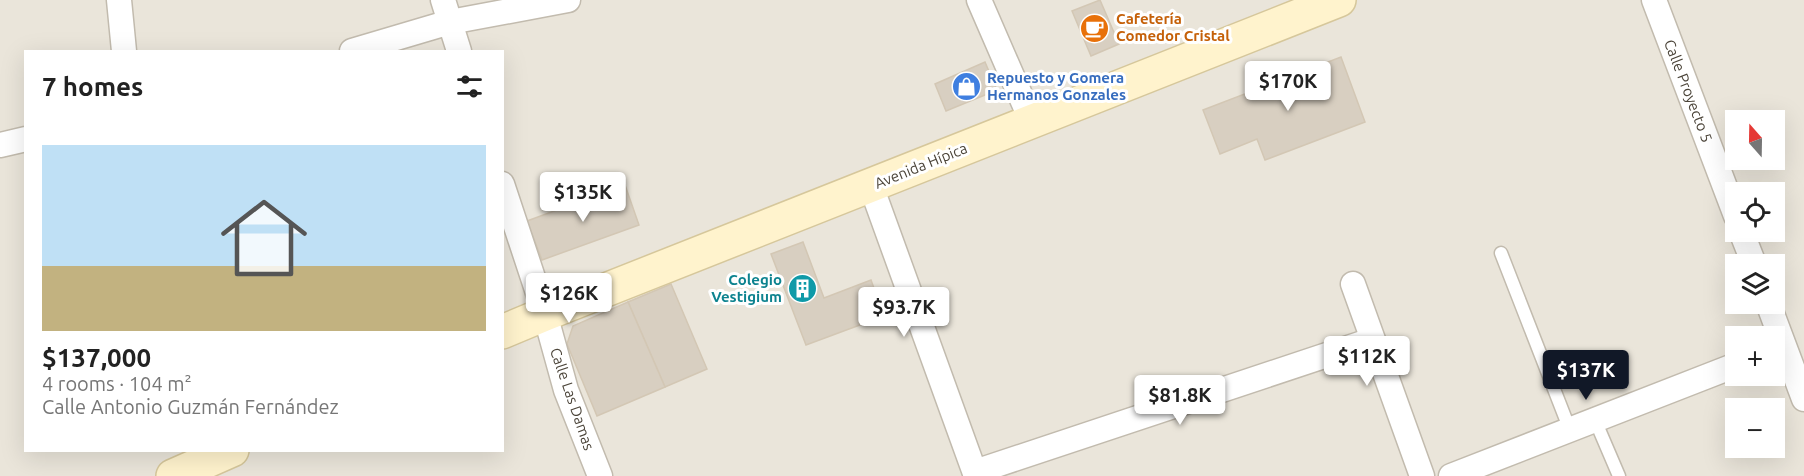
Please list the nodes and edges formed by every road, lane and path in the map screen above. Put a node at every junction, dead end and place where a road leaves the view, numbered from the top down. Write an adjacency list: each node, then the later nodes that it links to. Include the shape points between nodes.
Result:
1 (119, 0): 7 (street)
2 (568, 0): 6 (street)
3 (979, 0): 10 (street)
4 (1339, 0): 10 (street, Avenida Hípica)
5 (1654, 0): 14 (street, Calle Proyecto 5)
6 (446, 11): 8 (street); 9 (street)
7 (124, 50)
8 (354, 50)
9 (459, 50)
10 (1032, 122): 13 (street, Avenida Hípica)
11 (24, 139): 12 (street)
12 (0, 145)
13 (871, 186): 18 (street, Avenida Hípica); 28 (street)
14 (1725, 187)
15 (504, 190): 18 (street, Calle Las Damas)
16 (1501, 253): 26 (lane)
17 (1353, 284): 21 (street)
18 (544, 314): 20 (street, Avenida Hípica); 30 (street, Calle Las Damas, via 566,390)
19 (1773, 314): 22 (street)
20 (504, 331)
21 (1372, 340): 28 (street); 31 (street)
22 (1788, 345): 24 (street)
23 (1725, 369): 25 (street)
24 (1804, 399)
25 (1595, 420): 26 (street); 33 (lane)
26 (1570, 430): 32 (street)
27 (228, 452): 29 (street)
28 (975, 474)
29 (174, 476)
30 (600, 476)
31 (1422, 476)
32 (1451, 476)
33 (1619, 476)

